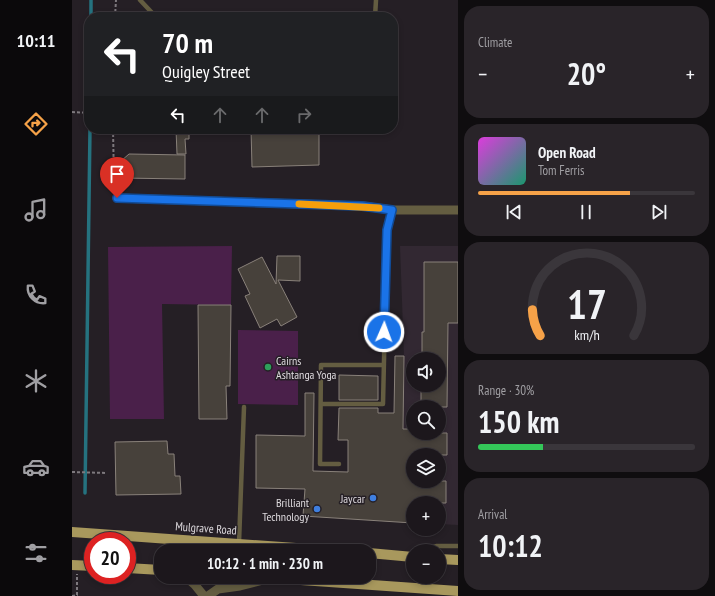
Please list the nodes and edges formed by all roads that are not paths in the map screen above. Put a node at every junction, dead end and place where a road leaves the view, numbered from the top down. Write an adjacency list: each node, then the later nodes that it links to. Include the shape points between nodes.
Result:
1 (140, 0): 3 (lane)
2 (376, 0): 4 (lane)
3 (151, 12)
4 (375, 12)
5 (117, 198): 6 (street, via 362,206)
6 (392, 210): 7 (street); 8 (lane, via 387,230)
7 (458, 210)
8 (384, 365): 9 (lane, via 383,404); 9 (lane, via 321,365)
9 (321, 404): 11 (lane, via 320,464)
10 (244, 407): 13 (lane)
11 (339, 464)
12 (72, 532): 13 (main road, Mulgrave Road)
13 (239, 544)
14 (446, 546): 15 (lane)
15 (458, 546)
16 (376, 553): 17 (main road)
17 (406, 555)
18 (446, 559): 19 (main road)
19 (458, 560)
20 (74, 565): 21 (main road)
21 (84, 566)
22 (136, 569): 23 (main road)
23 (154, 570)
24 (194, 584): 28 (street)
25 (248, 584): 29 (street, via 218,589)
26 (364, 584): 27 (main road)
27 (458, 590)
28 (204, 596)
29 (208, 596)

